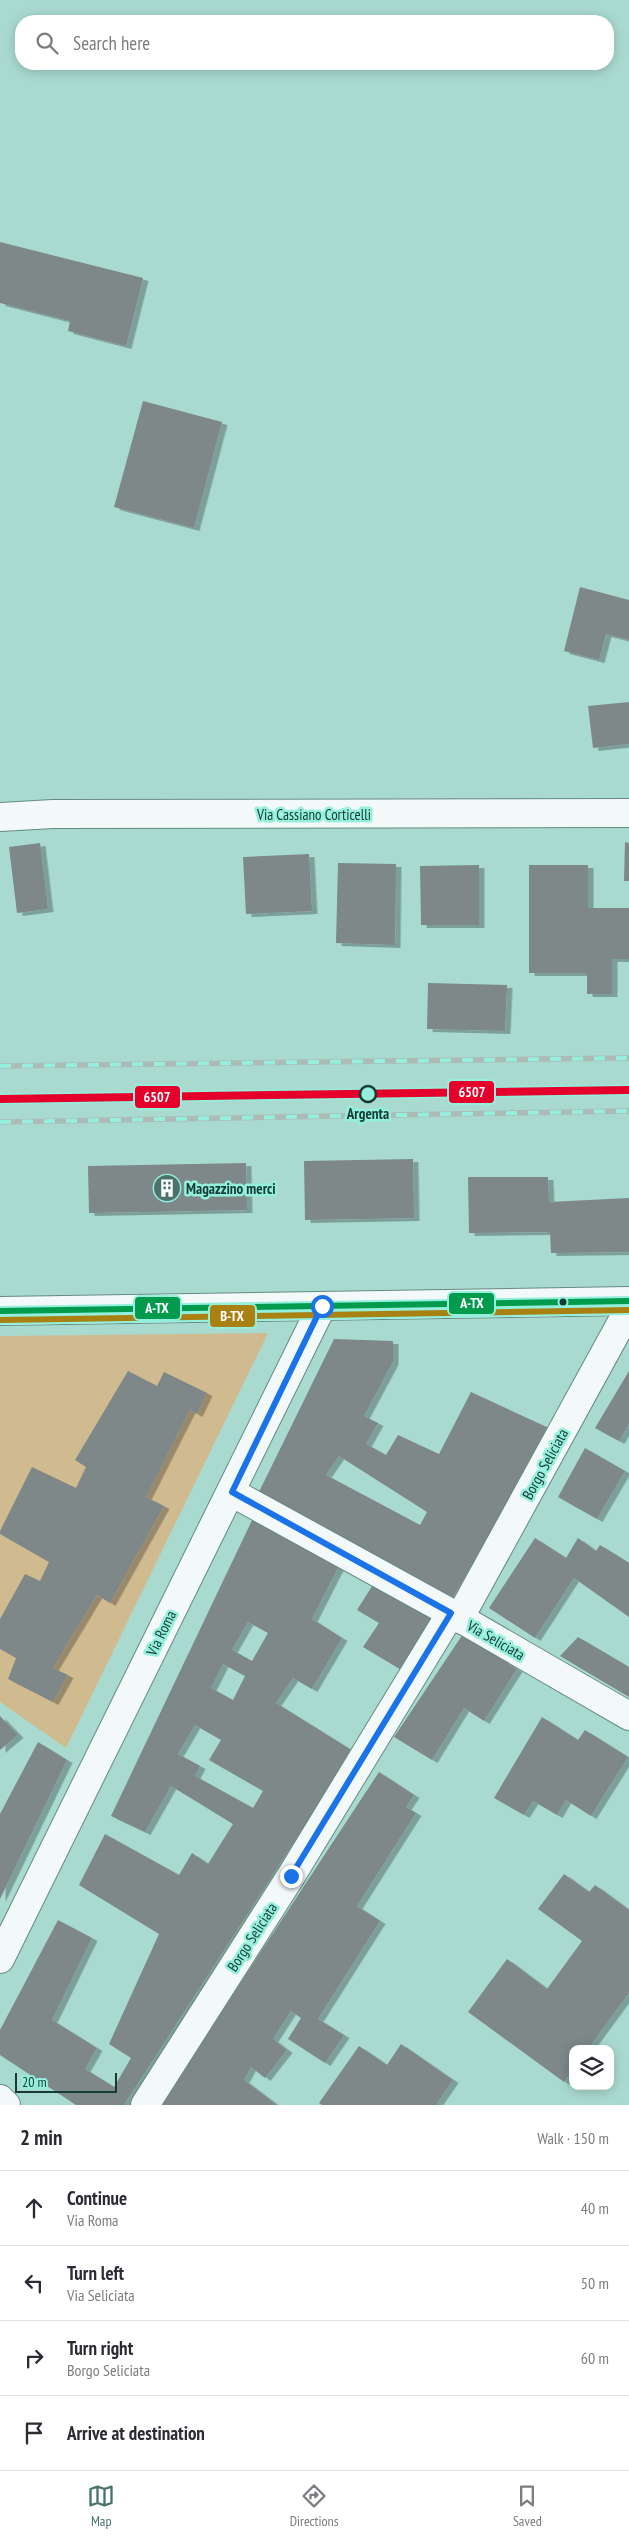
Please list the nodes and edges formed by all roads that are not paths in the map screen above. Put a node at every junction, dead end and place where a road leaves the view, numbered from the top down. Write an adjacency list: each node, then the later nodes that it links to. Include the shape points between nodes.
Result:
1 (629, 813): 2 (street, Via Cassiano Corticelli, via 53,814)
2 (0, 817)
3 (629, 1301): 4 (street)
4 (322, 1306): 6 (street); 7 (street, Via Roma)
5 (629, 1309): 8 (street, Borgo Seliciata)
6 (0, 1311)
7 (232, 1492): 8 (street, Via Seliciata); 10 (street, Via Roma)
8 (455, 1616): 9 (street, Via Seliciata); 13 (street, Borgo Seliciata)
9 (629, 1716)
10 (0, 1960)
11 (0, 2099): 12 (street)
12 (6, 2105)
13 (144, 2105)

